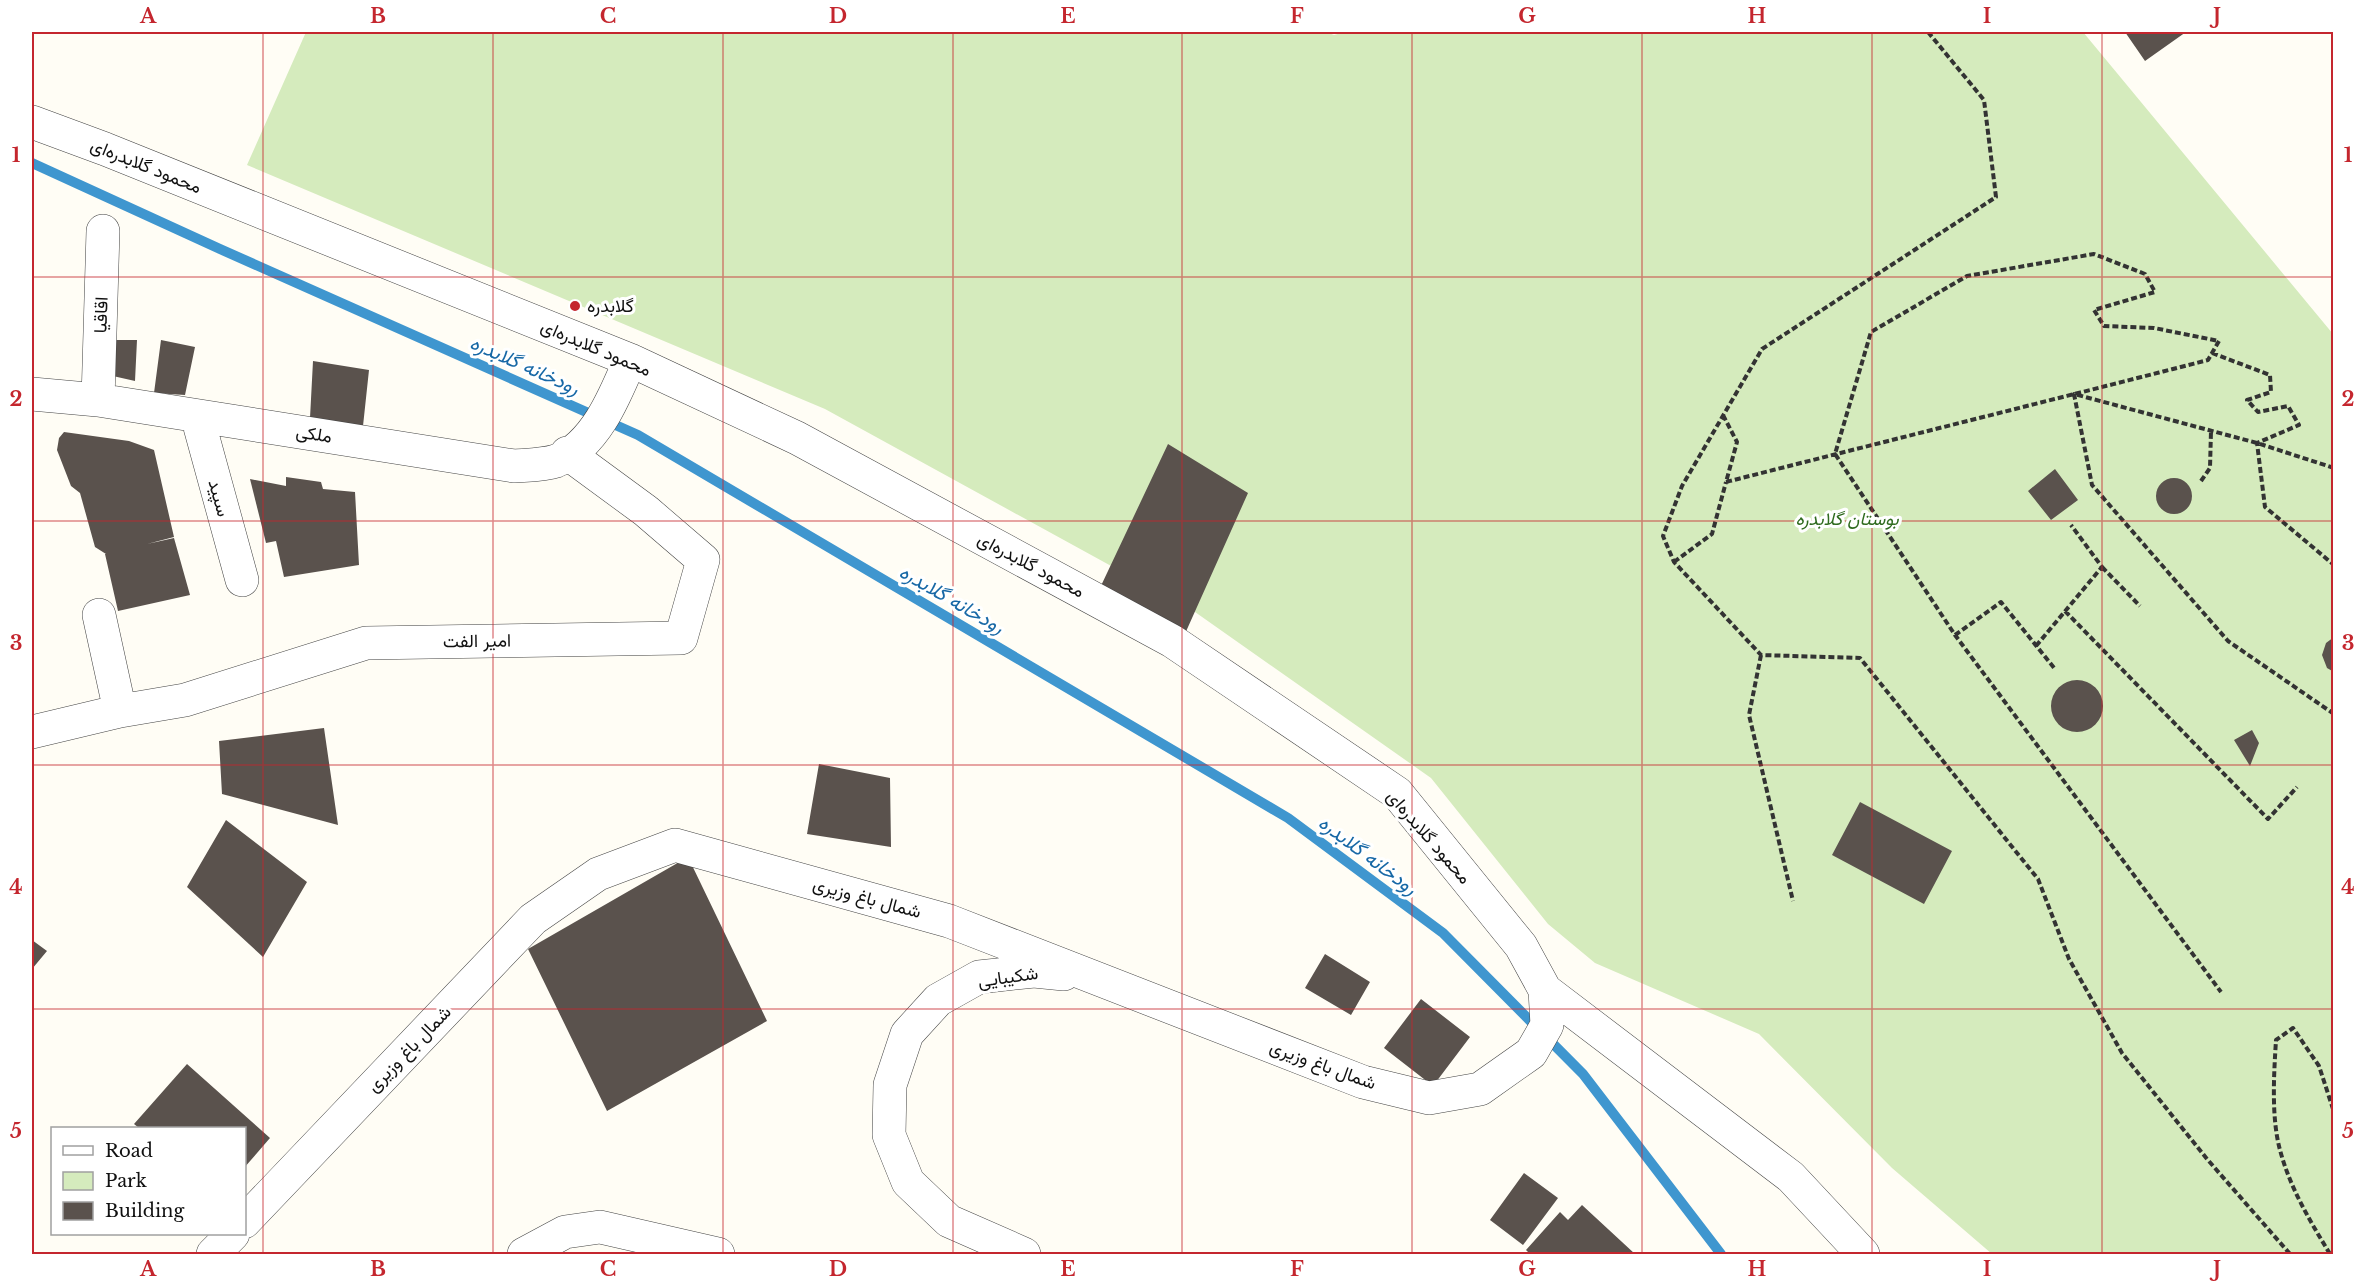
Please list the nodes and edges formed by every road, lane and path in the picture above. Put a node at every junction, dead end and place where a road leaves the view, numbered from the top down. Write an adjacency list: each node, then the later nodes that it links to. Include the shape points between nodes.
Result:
1 (1928, 32): 9 (path, via 1984,100 1996,197 1762,349)
2 (32, 122): 5 (street, محمود گلابدره‌ای)
3 (103, 231): 8 (street, اقاقیا)
4 (2212, 353): 7 (path, via 2208,360); 12 (path, via 2270,375 2271,392 2247,400 2258,412 2288,406 2300,425); 14 (path, via 2219,341 2154,328 2103,326 2094,310 2155,292 2145,274 2094,254 1967,276 1871,332)
5 (630, 360): 13 (street, via 613,399); 36 (street, محمود گلابدره‌ای, via 797,438 1172,641 1397,793 1521,946)
6 (32, 394): 8 (street, ملکی)
7 (2074, 394): 11 (path); 14 (path); 31 (path, via 2092,486 2228,641)
8 (98, 400): 10 (street, ملکی)
9 (1723, 415): 17 (path, via 1737,442); 19 (path, via 1682,486 1663,536)
10 (197, 416): 13 (street, ملکی, via 514,466 556,461); 22 (street, سپید)
11 (2211, 431): 12 (path); 16 (path, via 2210,468)
12 (2257, 443): 15 (path); 20 (path, via 2265,507)
13 (578, 446): 30 (street, امیر الفت, via 704,560 681,638 366,643 185,700)
14 (1834, 454): 17 (path); 26 (path)
15 (2334, 468)
16 (2201, 481)
17 (1726, 482): 19 (path, via 1712,534)
18 (2071, 525): 21 (path)
19 (1674, 562): 28 (path)
20 (2334, 565)
21 (2102, 567): 23 (path); 24 (path)
22 (242, 580)
23 (2140, 606)
24 (2065, 611): 27 (path); 33 (path, via 2268,819)
25 (99, 615): 30 (street)
26 (1955, 635): 27 (path, via 2001,602); 37 (path)
27 (2036, 646): 29 (path)
28 (1761, 655): 34 (path, via 1749,715); 46 (path, via 1860,658 2038,879 2069,959 2122,1053)
29 (2055, 669)
30 (120, 711): 32 (street, امیر الفت)
31 (2334, 714)
32 (32, 732)
33 (2297, 787)
34 (1794, 901)
35 (1097, 978): 36 (street, شمال باغ وزیری, via 1364,1082 1429,1098 1480,1089 1531,1053 1547,1025); 39 (street, شمال باغ وزیری, via 949,921 675,845 598,874 533,919); 44 (street, شکیبایی, via 1034,971 979,977 938,1000 907,1034 891,1085 890,1135 908,1182 949,1221)
36 (1545, 990): 45 (street, محمود گلابدره‌ای, via 1791,1177)
37 (2221, 992)
38 (2334, 1112): 47 (path, via 2319,1065 2293,1028 2276,1040 2273,1085 2280,1149 2301,1208)
39 (246, 1220)
40 (231, 1235): 41 (street)
41 (213, 1254)
42 (525, 1254): 43 (street, via 565,1232 600,1227)
43 (718, 1254)
44 (1024, 1254)
45 (1863, 1254)
46 (2290, 1254)
47 (2330, 1254)

